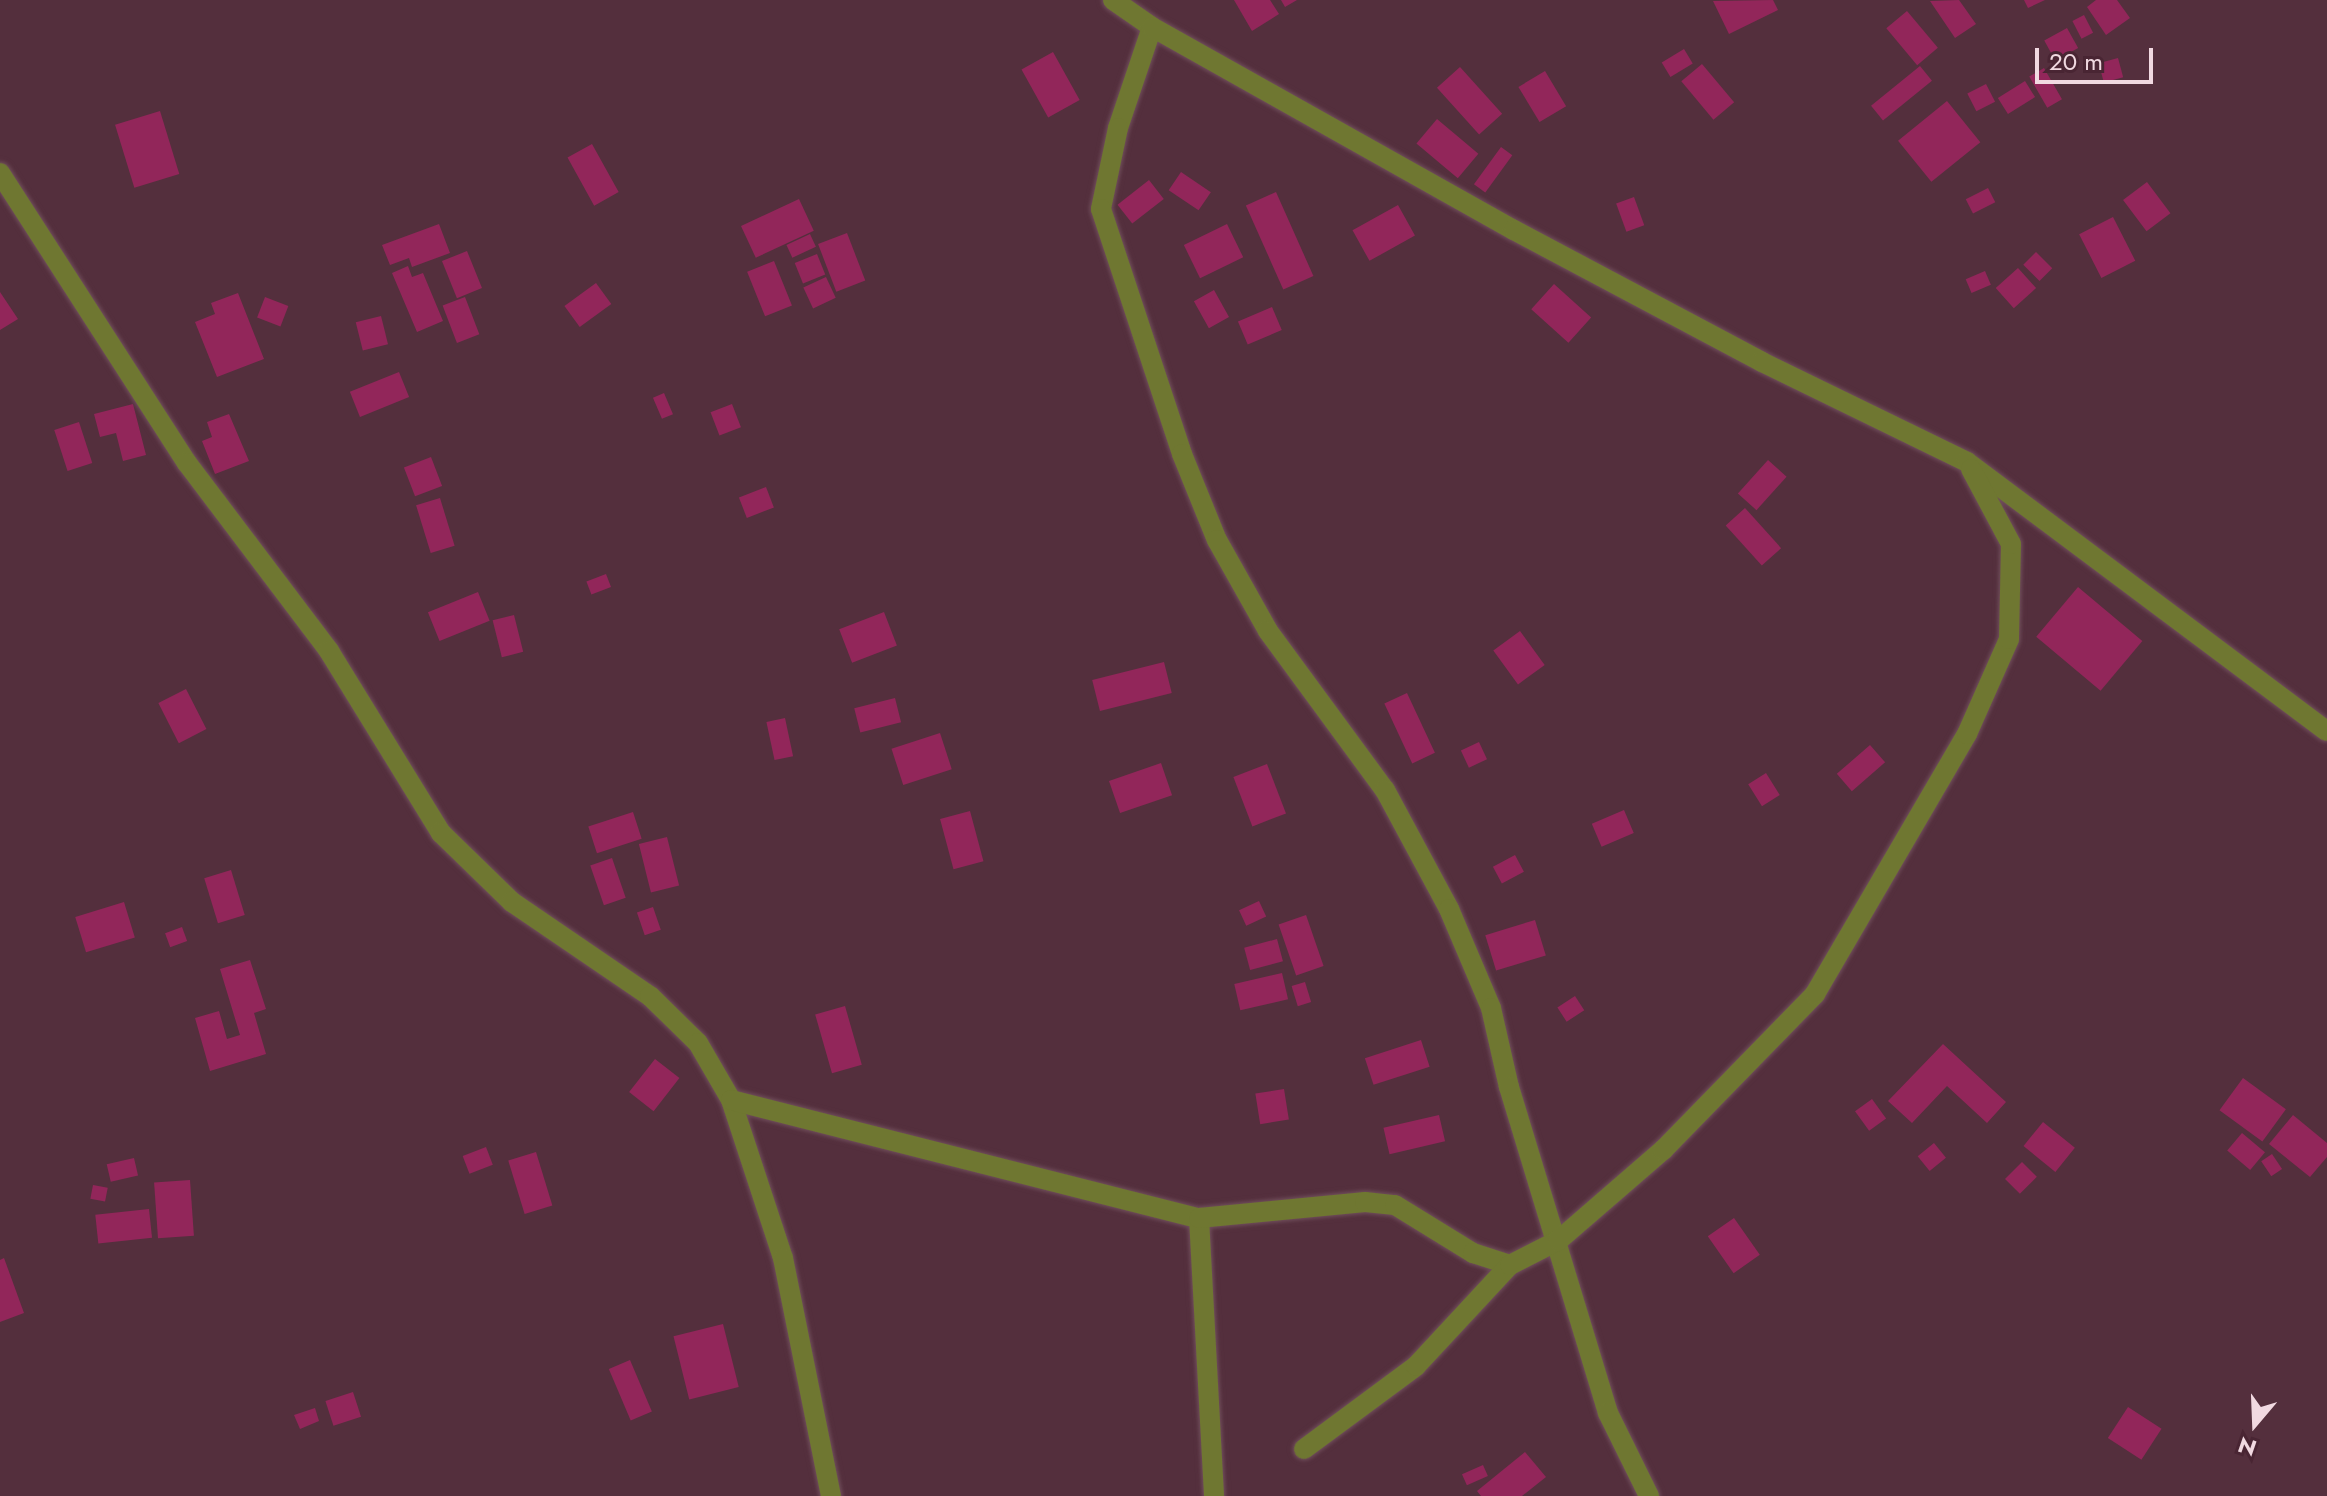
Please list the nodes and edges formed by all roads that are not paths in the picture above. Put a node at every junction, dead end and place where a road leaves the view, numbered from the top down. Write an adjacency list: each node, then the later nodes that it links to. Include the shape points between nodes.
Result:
1 (1113, 0): 2 (street)
2 (1152, 27): 4 (street, via 1528,238 1762,362); 8 (street, via 1118,128 1101,209 1182,454 1217,540 1268,631 1385,790 1449,909 1491,1008 1509,1087)
3 (0, 173): 6 (street, via 187,463 329,651 441,833 512,902 650,996 698,1043)
4 (1967, 462): 5 (street); 8 (street, via 2011,544 2009,639 1967,734 1815,994 1663,1150)
5 (2327, 731)
6 (731, 1100): 7 (street); 11 (street, via 783,1258)
7 (1199, 1218): 9 (street, via 1365,1202 1395,1205 1473,1253); 12 (street)
8 (1559, 1240): 9 (street); 13 (street, via 1608,1413)
9 (1510, 1265): 10 (street, via 1416,1366)
10 (1304, 1449)
11 (831, 1496)
12 (1214, 1496)
13 (1649, 1496)

